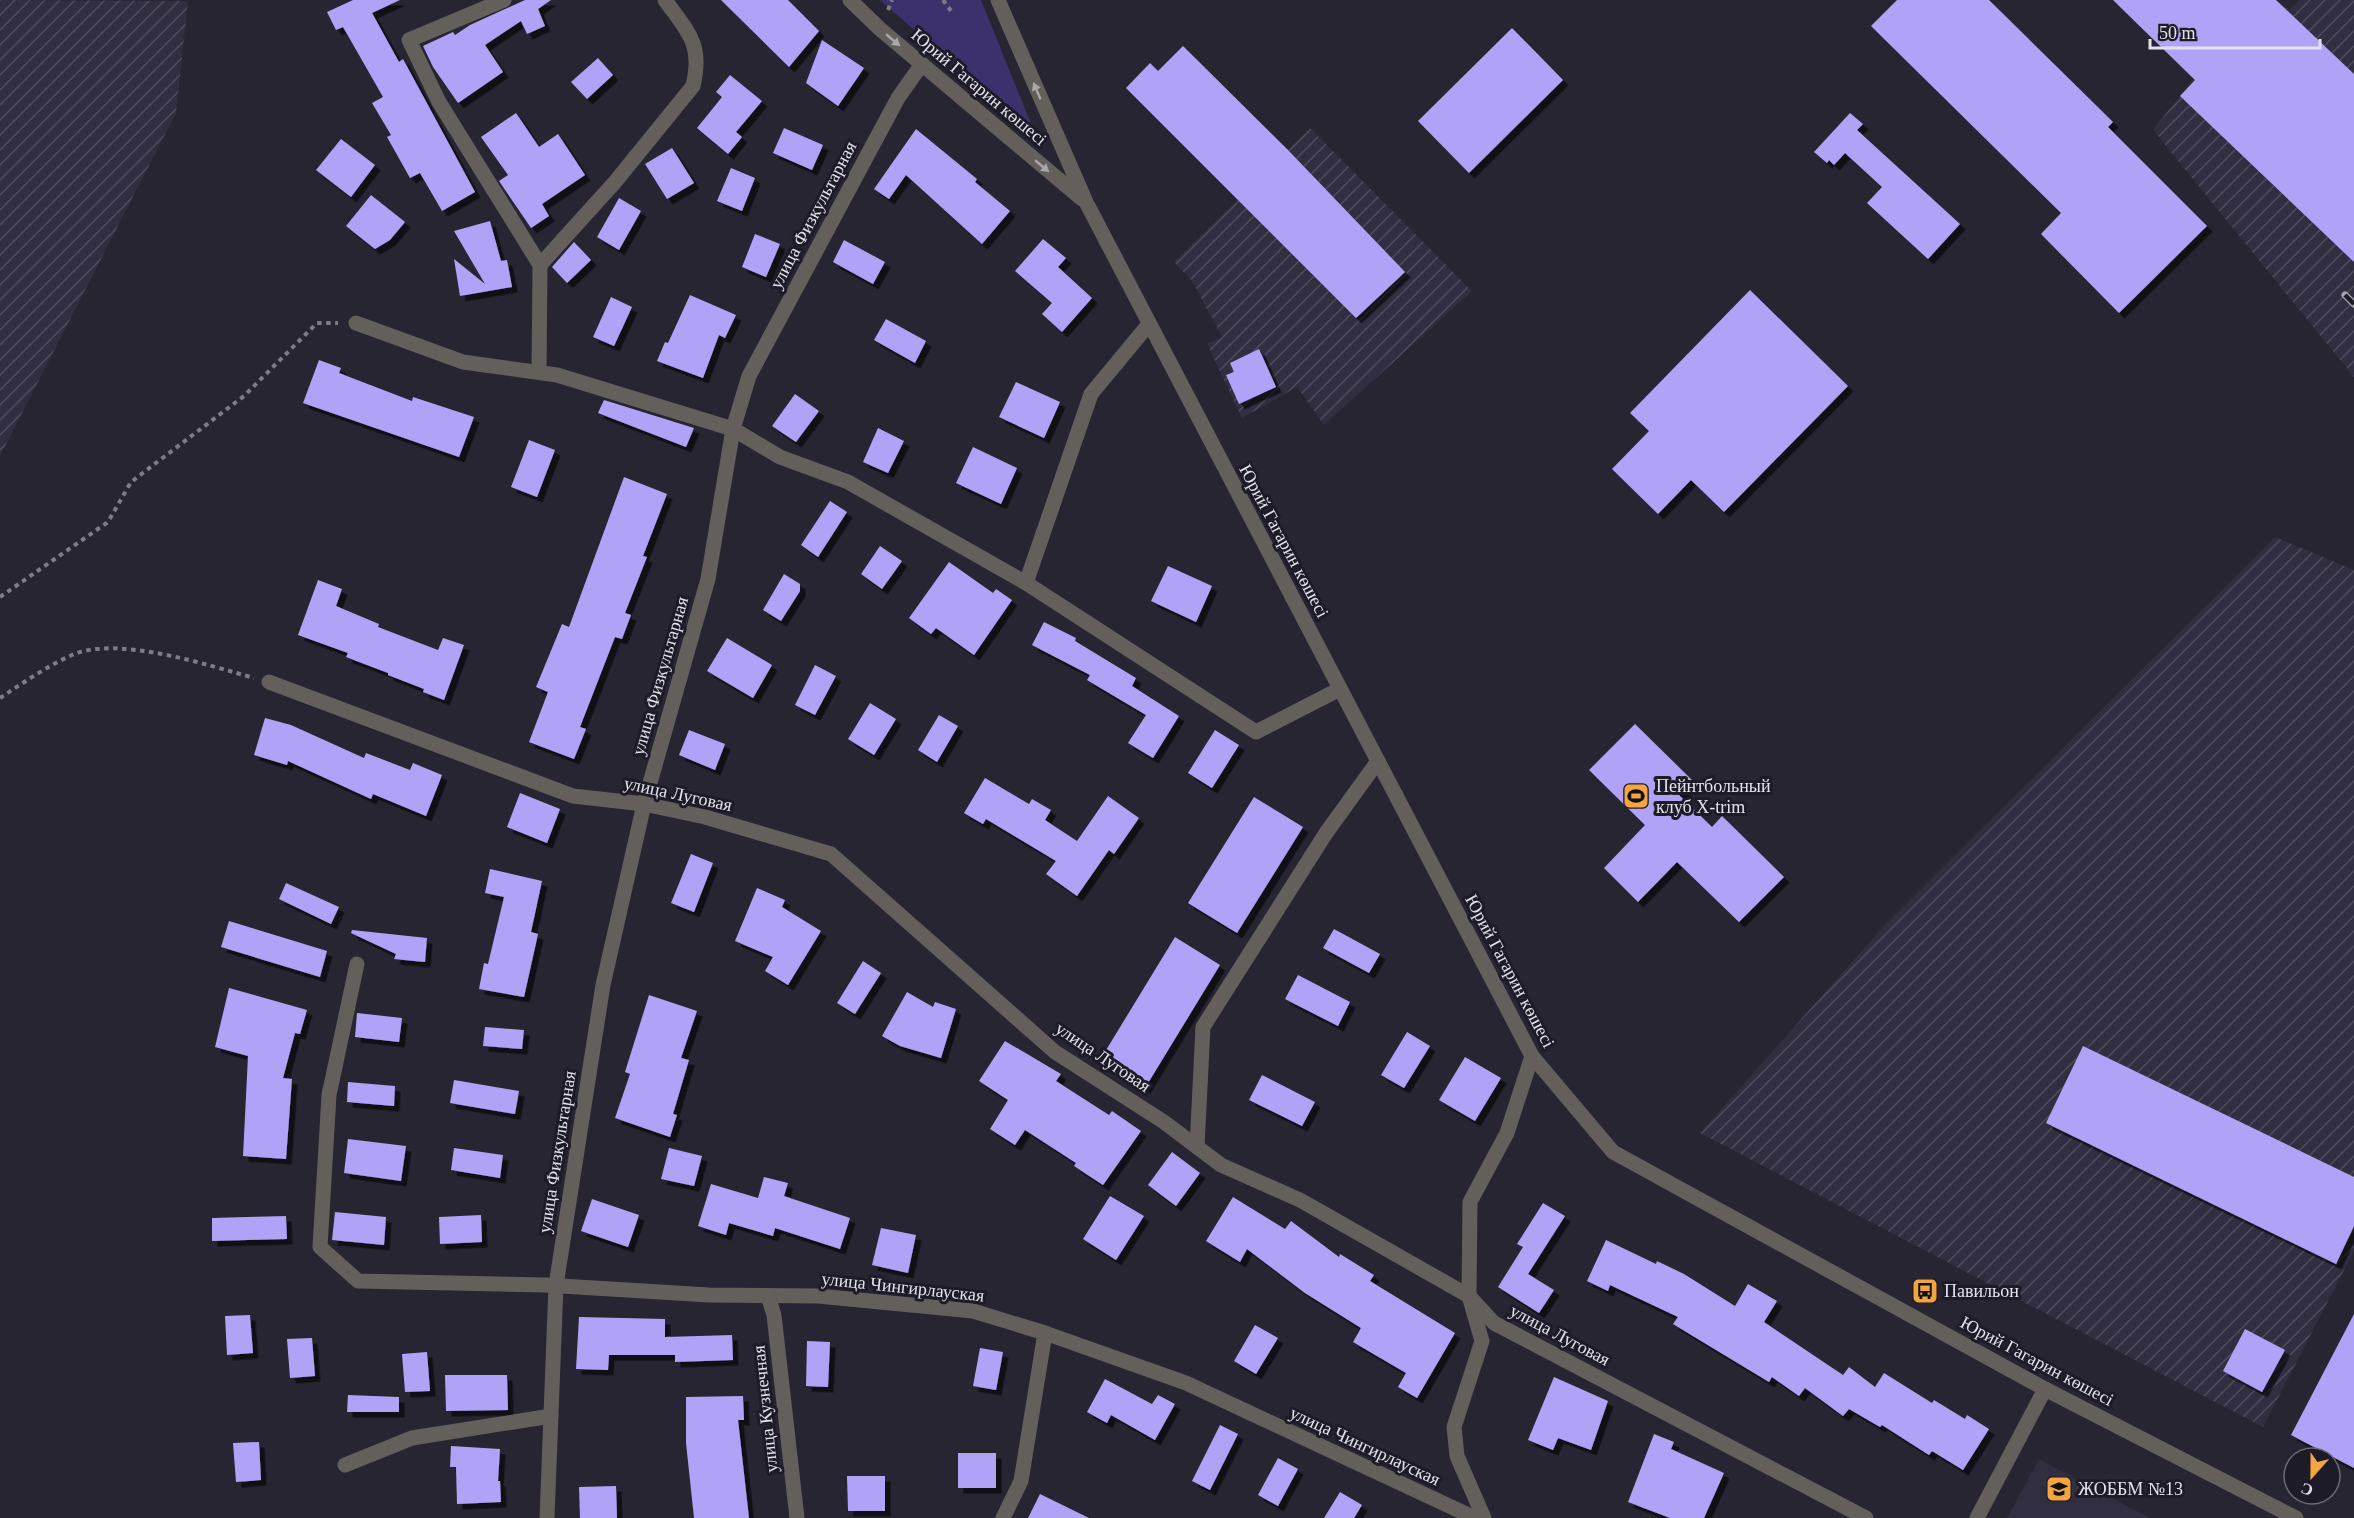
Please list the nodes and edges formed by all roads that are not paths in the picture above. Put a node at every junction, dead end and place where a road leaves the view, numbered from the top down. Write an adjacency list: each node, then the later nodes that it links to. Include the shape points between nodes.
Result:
1 (504, 0): 7 (street, via 409,40 440,102)
2 (665, 0): 7 (street, via 693,39 697,67 693,86 615,182)
3 (850, 0): 5 (street, Юрий Гагарин көшесі, one-way to 5)
4 (998, 0): 6 (street, Юрий Гагарин көшесі, one-way to 4)
5 (922, 64): 6 (street, Юрий Гагарин көшесі, one-way to 6); 11 (street, улица Физкультарная, via 898,98 749,376)
6 (1086, 202): 9 (street, Юрий Гагарин көшесі)
7 (540, 265): 10 (street)
8 (356, 323): 10 (street, via 463,362)
9 (1149, 324): 12 (street, via 1091,394); 14 (street, Юрий Гагарин көшесі)
10 (539, 372): 11 (street)
11 (733, 429): 12 (street, via 780,457 848,482); 16 (street, улица Физкультарная, via 708,579)
12 (1026, 583): 14 (street, via 1256,732)
13 (269, 682): 16 (street, улица Луговая, via 573,796)
14 (1340, 689): 15 (street, Юрий Гагарин көшесі)
15 (1378, 761): 18 (street, Юрий Гагарин көшесі); 19 (street, via 1326,833 1203,1028)
16 (644, 804): 19 (street, улица Луговая, via 705,817 831,854 1055,1052); 20 (street, улица Физкультарная, via 603,985)
17 (357, 964): 20 (street, улица Чингирлауская, via 329,1095 320,1247 358,1281)
18 (1532, 1056): 22 (street, via 1507,1133 1470,1202); 24 (street, Юрий Гагарин көшесі, via 1613,1152)
19 (1197, 1147): 22 (street, улица Луговая, via 1221,1165 1300,1200)
20 (556, 1285): 21 (street, улица Чингирлауская); 25 (street, улица Физкультарная)
21 (768, 1296): 23 (street, улица Чингирлауская, via 818,1296 973,1311); 28 (street, улица Кузнечная, via 774,1314)
22 (1469, 1296): 31 (street, via 1482,1341 1454,1426 1457,1456); 32 (street, улица Луговая, via 1494,1323)
23 (1045, 1333): 29 (street, via 1021,1481); 30 (street, улица Чингирлауская, via 1186,1383)
24 (2045, 1389): 33 (street); 34 (street, Юрий Гагарин көшесі)
25 (551, 1416): 26 (street, via 412,1438); 27 (street, улица Физкультарная)
26 (345, 1466)
27 (547, 1518)
28 (797, 1518)
29 (1003, 1518)
30 (1475, 1518)
31 (1484, 1518)
32 (1866, 1518)
33 (1977, 1518)
34 (2296, 1518)

